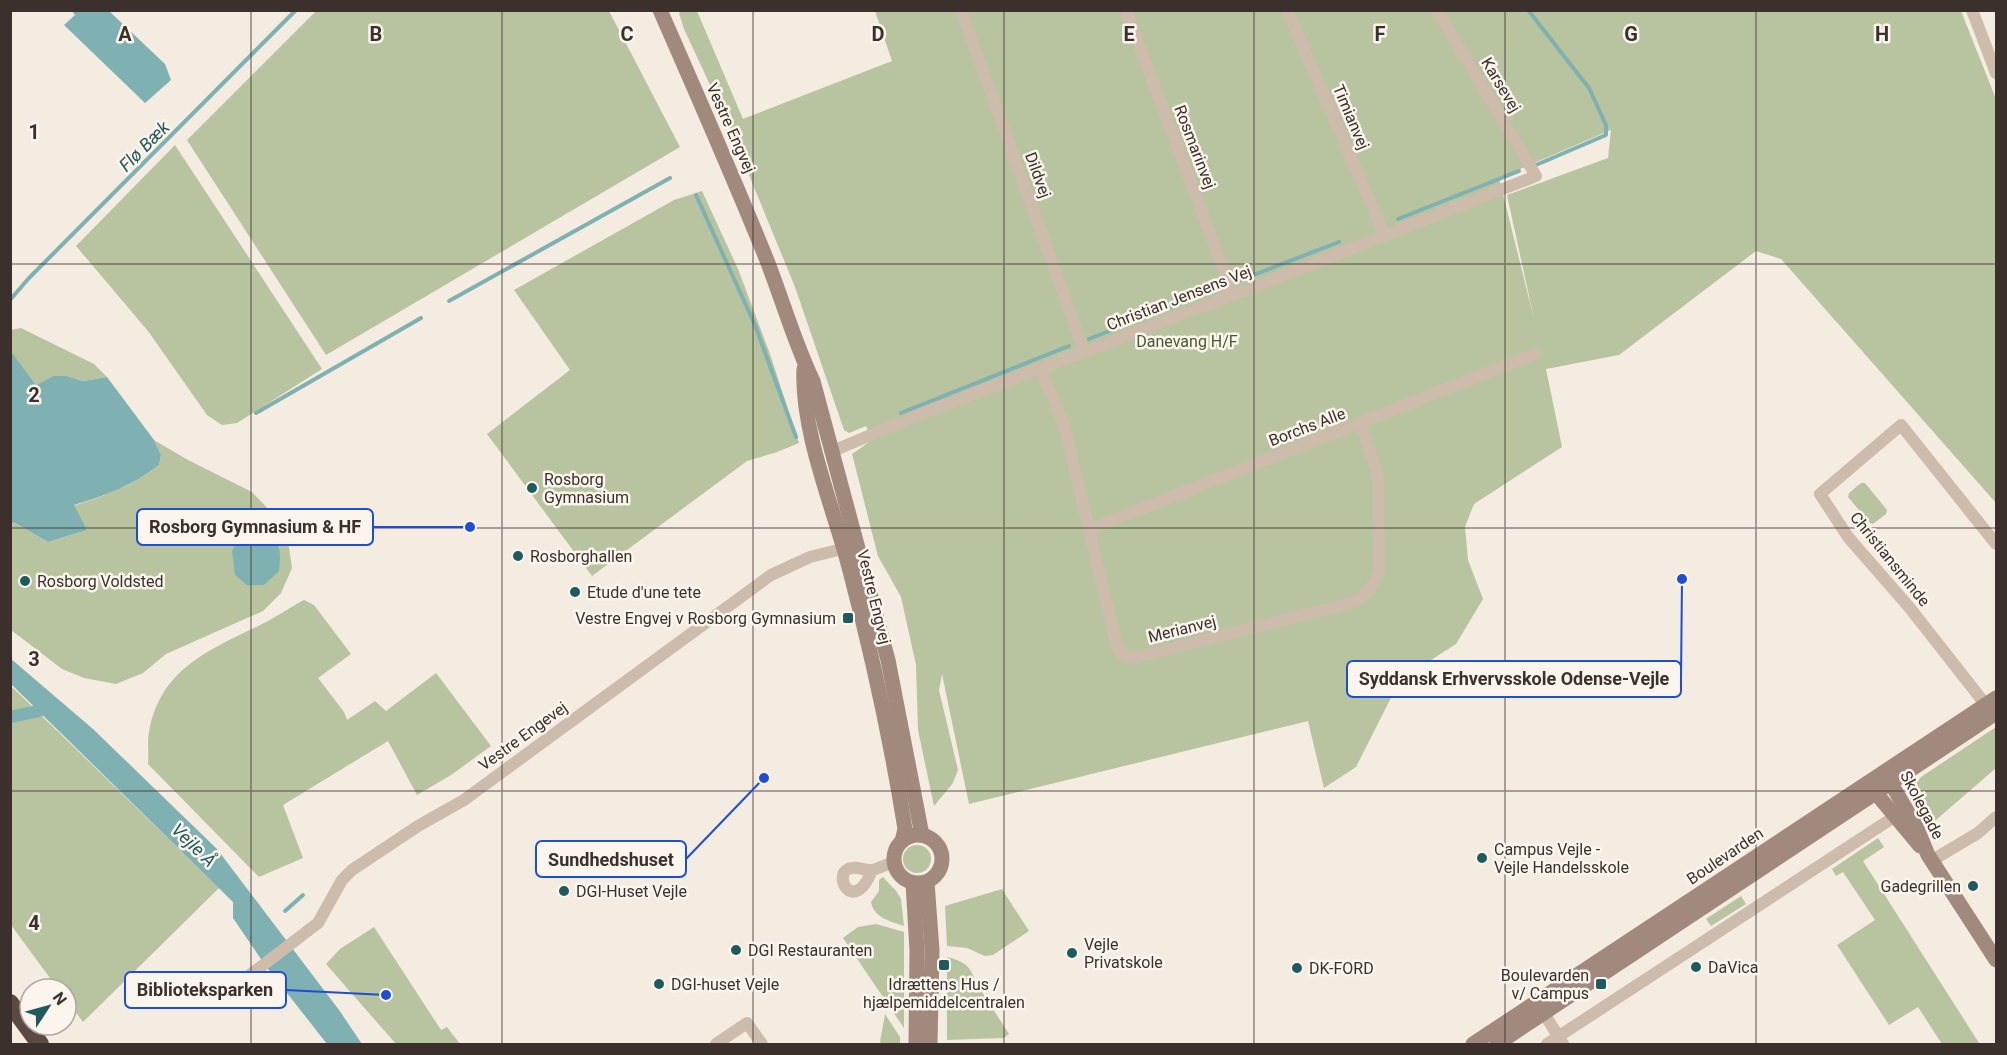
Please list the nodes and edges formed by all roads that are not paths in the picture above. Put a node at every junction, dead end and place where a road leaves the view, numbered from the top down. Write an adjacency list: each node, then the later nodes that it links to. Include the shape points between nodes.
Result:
1 (660, 10): 13 (street, Vestre Engvej, via 738,187)
2 (961, 10): 11 (street, Dildvej)
3 (1126, 10): 10 (street, Rosmarinvej)
4 (1287, 10): 9 (street, Timianvej)
5 (1437, 10): 8 (street, Karsevej)
6 (1972, 10): 7 (street)
7 (1996, 73)
8 (1536, 176): 9 (street, Christian Jensens Vej)
9 (1384, 236): 10 (street, Christian Jensens Vej)
10 (1233, 295): 11 (street, Christian Jensens Vej)
11 (1084, 351): 14 (street, Christian Jensens Vej)
12 (1535, 354): 15 (street, Borchs Alle)
13 (804, 363): 16 (street, Vestre Engvej); 19 (street, Vestre Engvej, via 808,421)
14 (1040, 368): 16 (street, Christian Jensens Vej); 17 (street, Merianvej, via 1064,425)
15 (1361, 424): 17 (street, Borchs Alle); 17 (street, Merianvej, via 1378,477 1379,572 1366,595 1355,602 1133,658 1117,646)
16 (833, 451): 19 (street, Vestre Engvej)
17 (1090, 529)
18 (1996, 544): 20 (street, Christiansminde, via 1901,425 1820,494 1848,537)
19 (851, 547): 25 (street, Vestre Engvej, via 888,660); 26 (street, Vestre Engvej, via 905,829); 32 (street, Vestre Engevej, via 810,557 771,575 464,800 352,870 342,880 318,923)
20 (1993, 706): 21 (street, Boulevarden)
21 (1888, 777): 22 (street, Boulevarden); 27 (street, Skolegade)
22 (1871, 788): 23 (street, Skolegade); 34 (street, Boulevarden)
23 (1894, 816): 27 (street, Skolegade); 35 (street)
24 (1996, 817): 27 (street, Skolegade, via 1978,833)
25 (922, 835): 26 (street); 30 (street, via 933,840 942,855 941,868 933,878)
26 (902, 841): 28 (street, via 895,850)
27 (1930, 858): 31 (street, Skolegade)
28 (894, 862): 29 (street); 30 (street, via 902,878)
29 (872, 870)
30 (920, 882): 39 (street); 40 (street, via 932,950)
31 (1996, 960)
32 (233, 988)
33 (10, 1003): 36 (highway)
34 (1540, 1007): 35 (street); 41 (street, Boulevarden); 42 (street, Boulevarden)
35 (1561, 1041): 43 (street)
36 (40, 1044)
37 (716, 1044): 38 (street, via 747,1023)
38 (762, 1044)
39 (916, 1044)
40 (930, 1044)
41 (1473, 1044)
42 (1497, 1044)
43 (1547, 1044)

